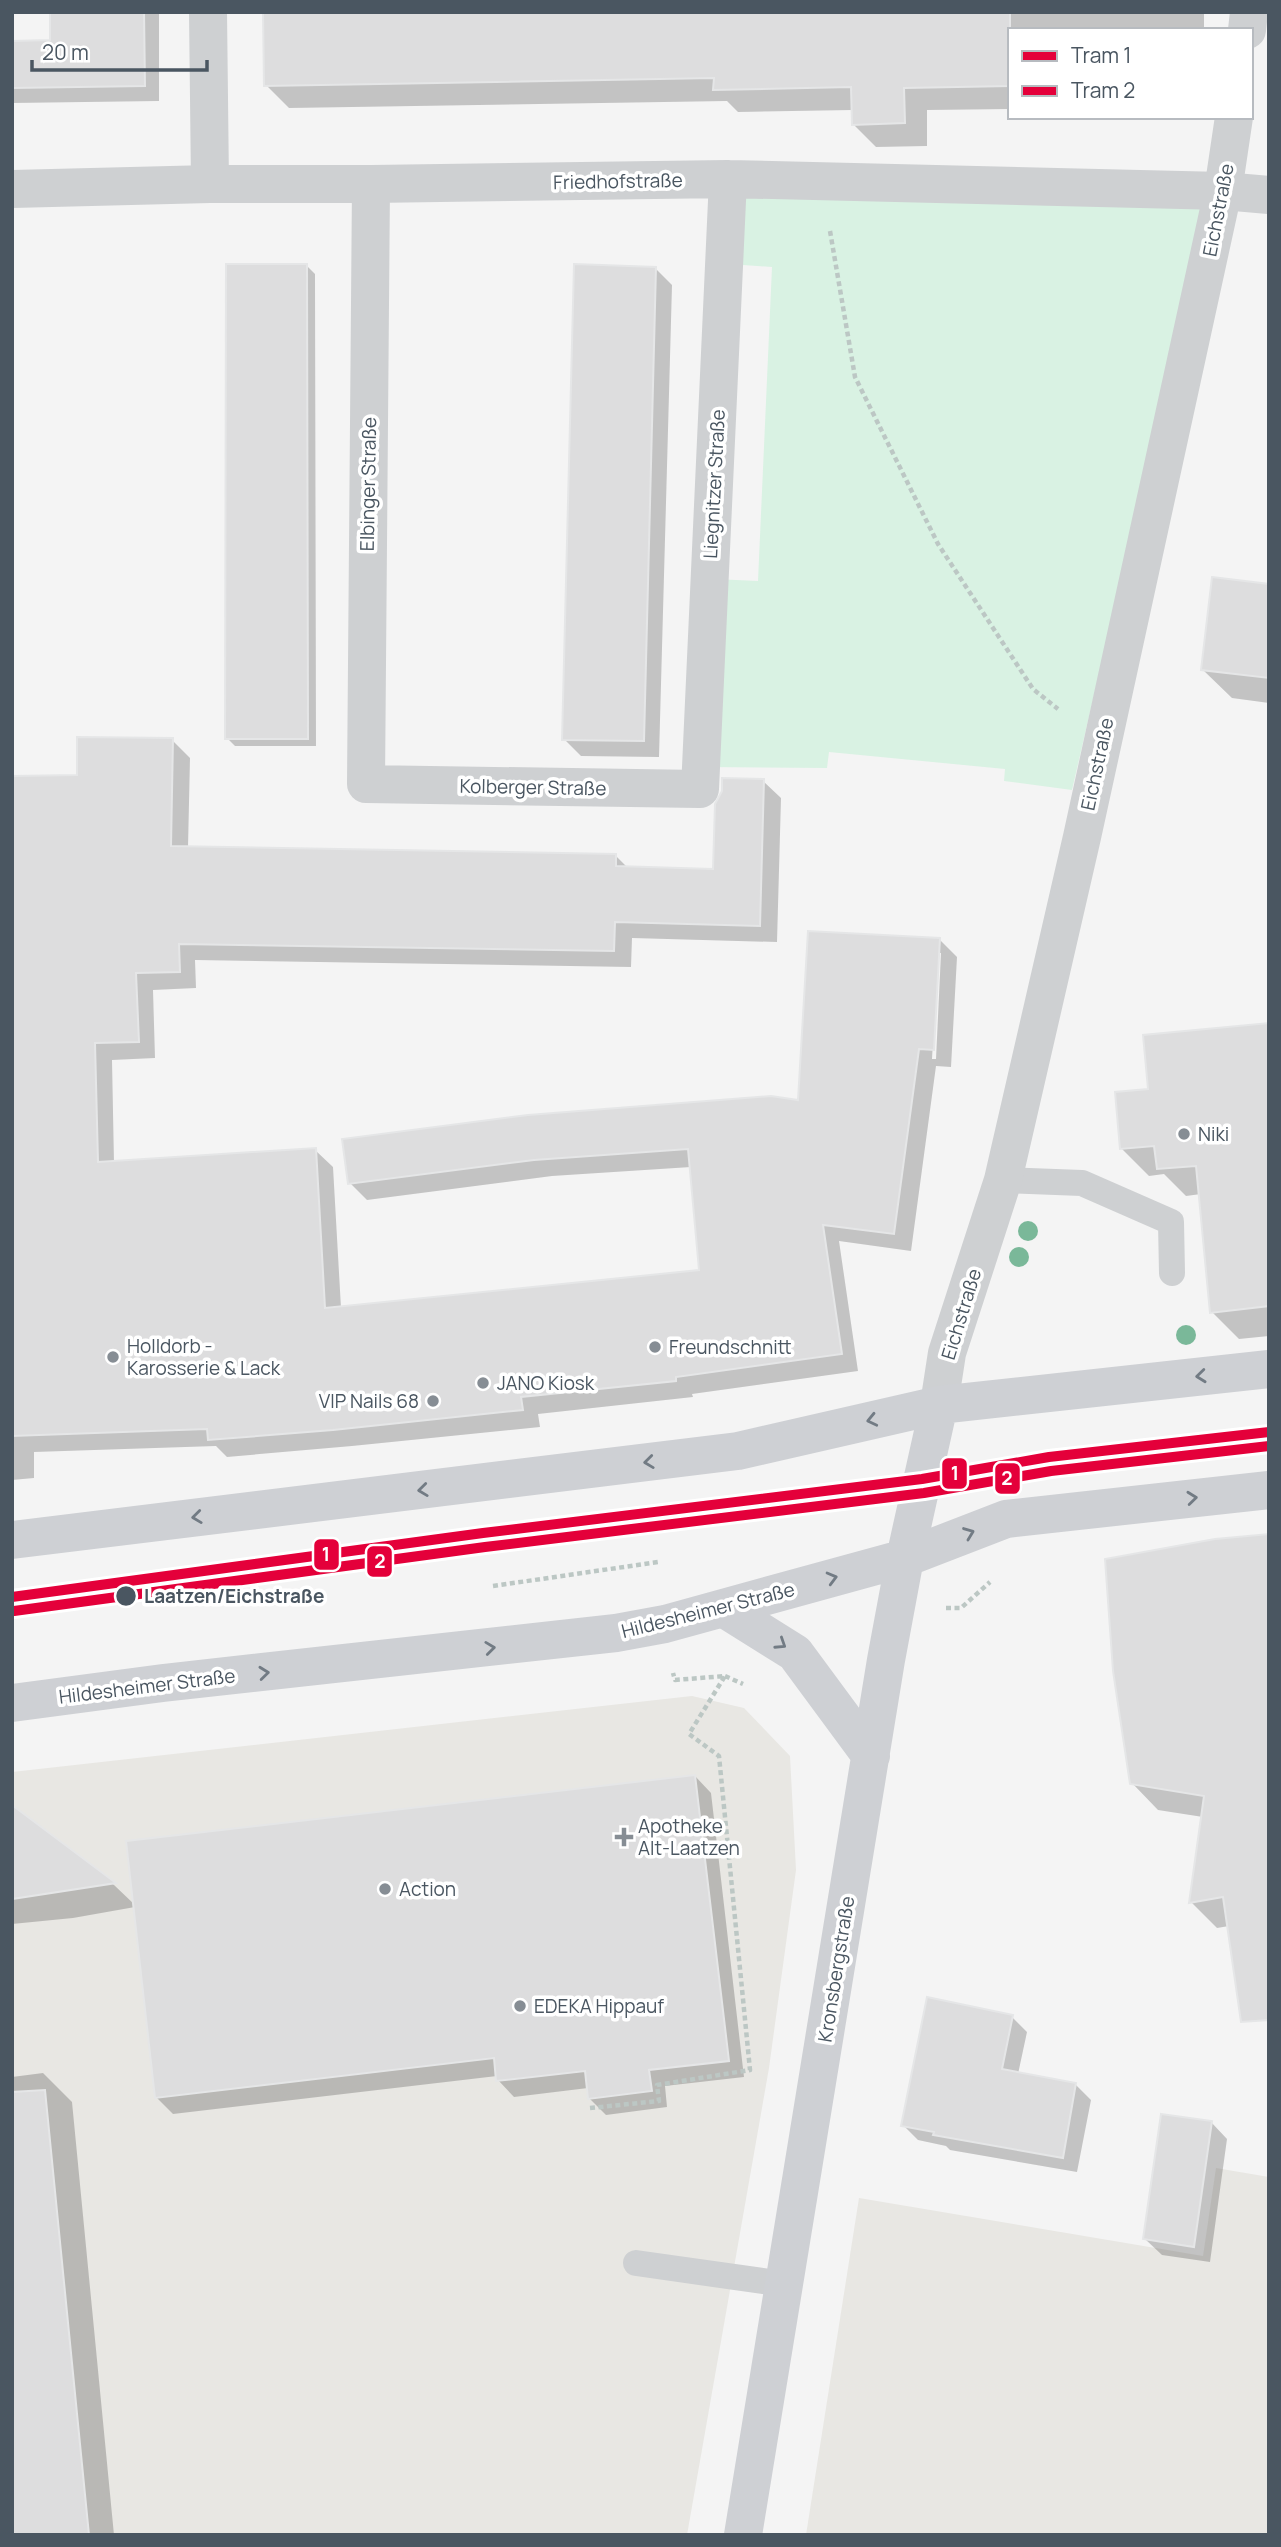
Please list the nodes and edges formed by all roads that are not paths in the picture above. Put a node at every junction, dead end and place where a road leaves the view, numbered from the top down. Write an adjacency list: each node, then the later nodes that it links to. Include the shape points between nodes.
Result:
1 (208, 12): 4 (street)
2 (1234, 119): 7 (street, Eichstraße)
3 (728, 179): 5 (street, Friedhofstraße); 7 (street, Friedhofstraße); 10 (street, Liegnitzer Straße)
4 (210, 184): 5 (street, Friedhofstraße); 6 (street, Friedhofstraße)
5 (371, 184): 9 (street, Elbinger Straße)
6 (12, 189)
7 (1223, 191): 8 (street, Friedhofstraße); 11 (street, Eichstraße)
8 (1269, 195)
9 (366, 785): 10 (street, Kolberger Straße)
10 (700, 789)
11 (1003, 1180): 12 (lane, via 1082,1183 1171,1222); 14 (street, Eichstraße, via 947,1353)
12 (1172, 1273)
13 (1269, 1369): 14 (main road, one-way to 14)
14 (939, 1405): 16 (main road, one-way to 16, via 738,1451); 17 (main road, Kronsbergstraße)
15 (1269, 1490): 17 (main road, Hildesheimer Straße, one-way to 15, via 1006,1519)
16 (12, 1540)
17 (905, 1558): 18 (main road, Hildesheimer Straße, one-way to 17); 20 (main road, Kronsbergstraße)
18 (723, 1608): 19 (main road, Hildesheimer Straße, one-way to 18, via 589,1637); 20 (main road, one-way to 20, via 795,1653)
19 (12, 1703)
20 (871, 1756): 22 (main road, Kronsbergstraße)
21 (636, 2263): 22 (lane)
22 (784, 2284): 23 (main road, Kronsbergstraße)
23 (743, 2535)

